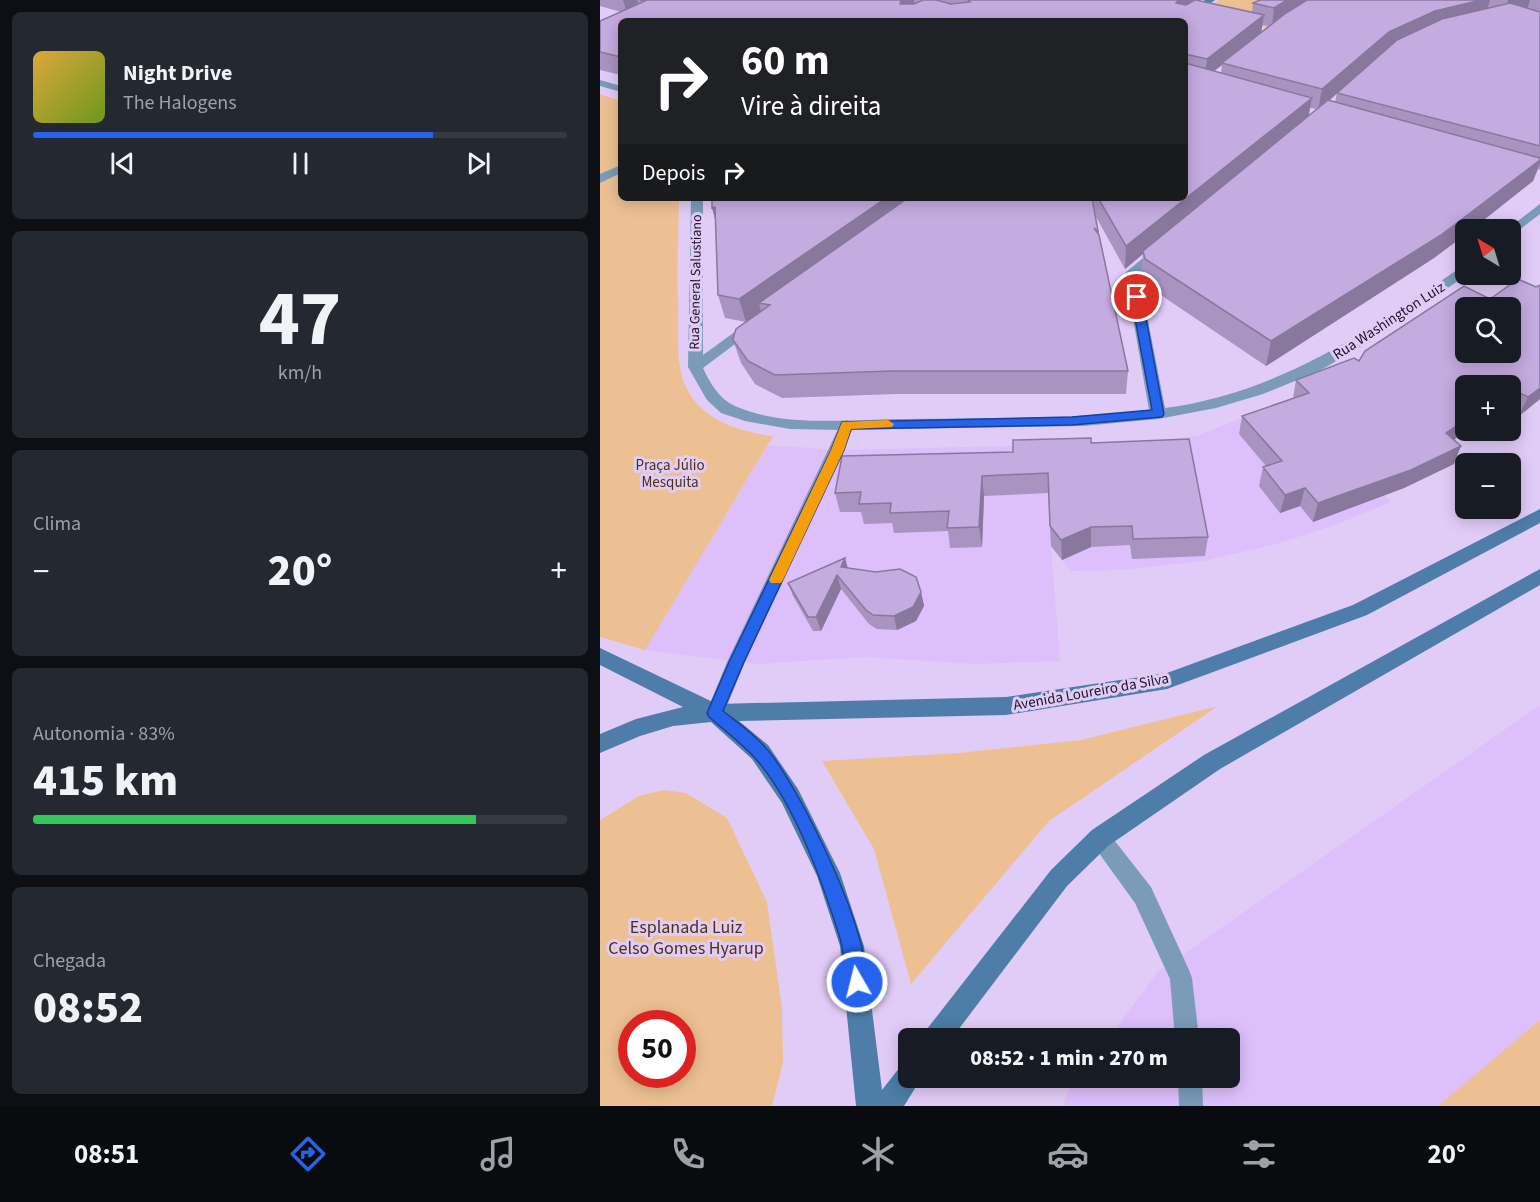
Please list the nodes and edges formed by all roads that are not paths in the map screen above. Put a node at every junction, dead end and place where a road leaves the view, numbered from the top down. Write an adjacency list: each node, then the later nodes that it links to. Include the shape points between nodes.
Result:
1 (1211, 0): 2 (main road)
2 (1192, 13): 3 (street); 4 (main road)
3 (1203, 15)
4 (1185, 18)
5 (600, 83): 6 (street)
6 (618, 88)
7 (618, 170): 8 (street)
8 (600, 179)
9 (697, 201): 15 (street, Rua General Salustiano)
10 (1540, 208): 11 (street)
11 (1521, 224)
12 (1168, 243): 16 (street, via 1132,273)
13 (1455, 278): 16 (street, Rua Washington Luiz, via 1348,351 1295,377 1210,405)
14 (766, 316): 15 (street)
15 (695, 367): 17 (street, Rua Washington Luiz, via 705,387 726,409 757,420)
16 (1158, 414): 17 (street, Rua Washington Luiz, via 1072,421)
17 (847, 425): 21 (lane)
18 (1540, 515): 21 (main road, Avenida Loureiro da Silva, via 1360,610 1167,681 1006,706)
19 (1540, 576): 23 (main road, via 1212,762)
20 (600, 656): 21 (main road)
21 (715, 713): 22 (main road, Avenida Loureiro da Silva, via 673,717); 28 (main road, via 760,752 790,796 828,873 852,946)
22 (600, 744)
23 (1100, 838): 24 (main road, via 1059,878); 25 (lane, via 1143,895 1181,978)
24 (944, 1028)
25 (1186, 1028)
26 (900, 1088): 29 (main road)
27 (1190, 1088): 30 (lane)
28 (870, 1106)
29 (887, 1106)
30 (1191, 1106)

